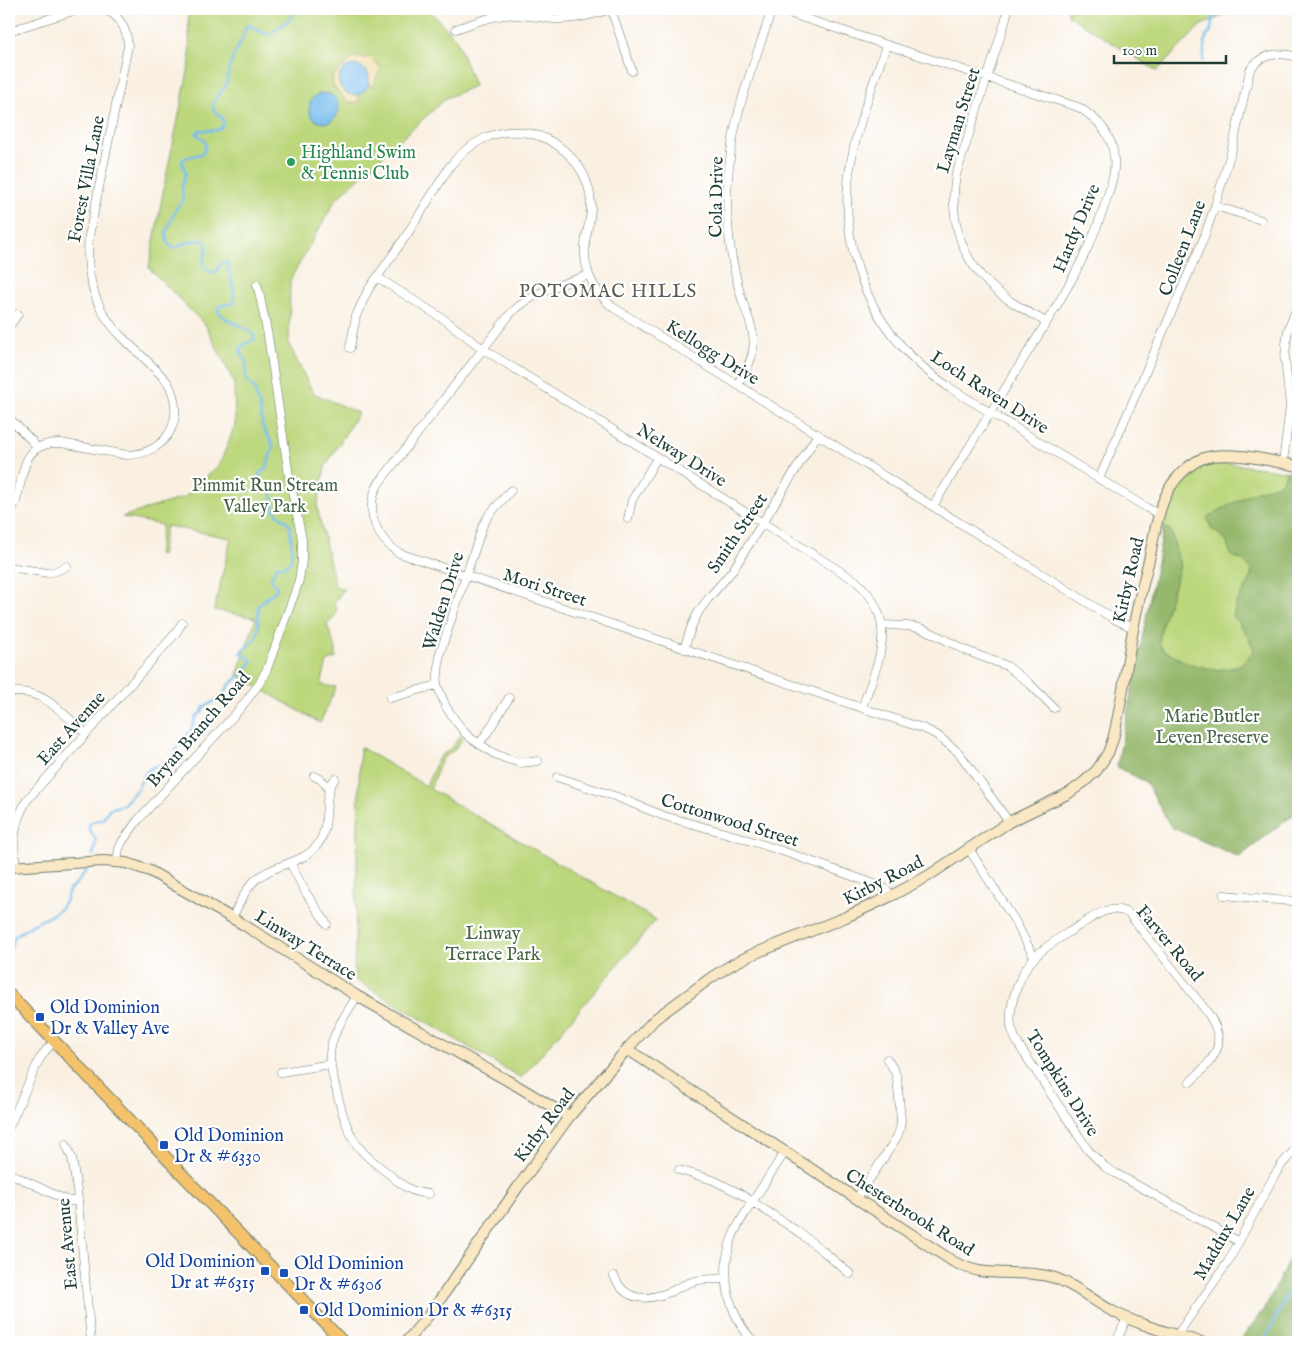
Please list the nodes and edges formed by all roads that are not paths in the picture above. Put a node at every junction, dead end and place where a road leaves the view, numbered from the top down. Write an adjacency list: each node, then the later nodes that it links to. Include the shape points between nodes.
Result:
1 (80, 9): 7 (street)
2 (103, 9): 27 (street, Forest Villa Lane, via 121,22 128,46 89,236 90,280 109,323 173,391 175,419 162,442 154,449 136,455 61,443)
3 (611, 9): 6 (street, via 566,19 503,15); 10 (street)
4 (774, 9): 8 (street, Hardy Drive); 23 (street, Cola Drive, via 740,108 728,180 728,231 732,256 754,340 751,359)
5 (1008, 9): 11 (street, Layman Street)
6 (456, 29)
7 (9, 30)
8 (886, 45): 11 (street, Hardy Drive); 24 (street, Loch Raven Drive, via 850,163 847,205 857,267 874,307 898,343 929,373)
9 (1298, 57): 12 (street, Colleen Lane, via 1273,55 1260,59 1250,70)
10 (632, 71)
11 (986, 78): 19 (street, Layman Street, via 956,175 953,204 958,233 970,261 989,284); 19 (street, Hardy Drive, via 1078,107 1102,127 1112,147 1113,174 1097,226 1074,276)
12 (1215, 206): 13 (street); 31 (street, Colleen Lane, via 1197,257)
13 (1262, 220)
14 (589, 275): 15 (street, Kellogg Drive, via 585,250 591,207 582,172 568,153 549,140 512,132 488,137 458,156); 22 (street, Mori Street, via 544,291 522,304); 23 (street, Kellogg Drive, via 599,294 614,308)
15 (377, 277): 21 (street, Kellogg Drive, via 356,316); 22 (street, Nelway Drive, via 445,320)
16 (257, 285): 60 (street, Bryan Branch Road, via 302,539 299,580 259,684 138,820 122,842)
17 (1298, 305): 29 (street, via 1286,344 1290,406)
18 (18, 314): 20 (street)
19 (1046, 322): 24 (street, Hardy Drive)
20 (9, 327)
21 (350, 348)
22 (483, 349): 28 (street, Nelway Drive); 40 (street, Mori Street, via 378,485 372,505 377,529 392,548)
23 (737, 384): 26 (street, Kellogg Drive)
24 (990, 413): 31 (street, Loch Raven Drive); 33 (street, Hardy Drive)
25 (9, 418): 27 (street)
26 (818, 434): 33 (street, Kellogg Drive); 37 (street, Smith Street)
27 (37, 448): 35 (street, via 22,468 16,500)
28 (657, 458): 36 (street, via 632,500); 37 (street, Nelway Drive)
29 (1283, 463): 30 (main road, Kirby Road); 34 (main road, Kirby Road, via 1238,456 1202,459 1176,479)
30 (1298, 466)
31 (1099, 479): 34 (street, Loch Raven Drive)
32 (511, 490): 40 (street, Walden Drive, via 483,525)
33 (932, 506): 43 (street, Kellogg Drive)
34 (1159, 514): 43 (main road, Kirby Road)
35 (9, 515)
36 (628, 519)
37 (762, 523): 42 (street, Nelway Drive, via 860,585 874,602); 44 (street, Smith Street, via 733,570 698,611)
38 (67, 566): 39 (street, via 48,573)
39 (9, 567)
40 (466, 576): 44 (street, Mori Street); 45 (street, Walden Drive, via 440,653)
41 (182, 622): 51 (street, East Avenue)
42 (882, 625): 49 (street, Nelway Drive, via 883,642); 50 (street, via 920,628 1007,666)
43 (1133, 628): 58 (main road, Kirby Road, via 1116,726 1102,763 1069,793)
44 (684, 649): 49 (street, Mori Street)
45 (437, 685): 47 (street); 52 (street, Walden Drive, via 455,720)
46 (9, 693): 51 (street, via 28,692 45,699)
47 (390, 698)
48 (509, 698): 52 (street)
49 (862, 708): 58 (street, Mori Street, via 937,735 965,760)
50 (1054, 708)
51 (86, 734): 62 (street, East Avenue, via 21,810 14,831)
52 (479, 744): 53 (street, Walden Drive, via 507,759 521,763)
53 (538, 761)
54 (314, 776): 57 (street, via 324,782)
55 (557, 776): 63 (street, Cottonwood Street, via 664,816 736,836 880,886)
56 (335, 779): 57 (street)
57 (329, 792): 61 (street, via 326,827 319,844)
58 (1009, 822): 59 (main road, Kirby Road)
59 (969, 849): 63 (main road, Kirby Road); 68 (street)
60 (117, 861): 62 (main road, Linway Terrace); 66 (main road, Linway Terrace, via 150,871)
61 (290, 863): 66 (street, via 257,878); 67 (street)
62 (12, 867)
63 (891, 896): 72 (main road, Kirby Road, via 734,964 655,1019)
64 (1224, 896): 65 (street)
65 (1298, 902)
66 (232, 918): 70 (main road, Linway Terrace)
67 (327, 924)
68 (1034, 957): 76 (street, Farver Road, via 1104,911 1118,909 1129,914 1208,1013 1217,1029 1216,1052); 88 (street, Tompkins Drive, via 1015,993 1010,1017 1012,1027 1020,1048 1088,1150 1105,1167)
69 (9, 994): 71 (main road)
70 (357, 996): 74 (street, via 334,1037); 77 (main road, Linway Terrace)
71 (55, 1041): 78 (street, via 40,1060); 95 (main road)
72 (626, 1049): 77 (main road, Kirby Road); 81 (main road, Chesterbrook Road)
73 (886, 1059): 85 (street, via 897,1078 900,1128)
74 (331, 1064): 75 (street); 84 (street, via 341,1112 354,1140 370,1159 406,1188)
75 (282, 1072)
76 (1190, 1082)
77 (569, 1117): 96 (main road, Kirby Road, via 432,1311)
78 (9, 1126)
79 (66, 1144): 86 (street, East Avenue, via 72,1158)
80 (1298, 1146): 88 (street, Maddux Lane, via 1274,1176)
81 (785, 1152): 85 (main road, Chesterbrook Road); 87 (street)
82 (679, 1170): 87 (street, via 727,1186)
83 (9, 1173): 86 (street, via 66,1200)
84 (429, 1194)
85 (857, 1198): 92 (main road, Chesterbrook Road, via 964,1267 987,1272 1032,1273 1058,1279)
86 (78, 1200): 94 (street, East Avenue)
87 (753, 1201): 89 (street, via 798,1231); 91 (street, via 733,1237)
88 (1238, 1241): 93 (street, Maddux Lane, via 1219,1275)
89 (850, 1274)
90 (614, 1276): 91 (street, via 626,1293 639,1298 660,1295 695,1281)
91 (726, 1279): 97 (street, via 736,1316)
92 (1127, 1318): 93 (main road, Chesterbrook Road); 98 (street)
93 (1177, 1335): 99 (main road, Chesterbrook Road)
94 (91, 1342)
95 (343, 1342)
96 (406, 1342)
97 (754, 1342)
98 (1116, 1342)
99 (1200, 1342)

